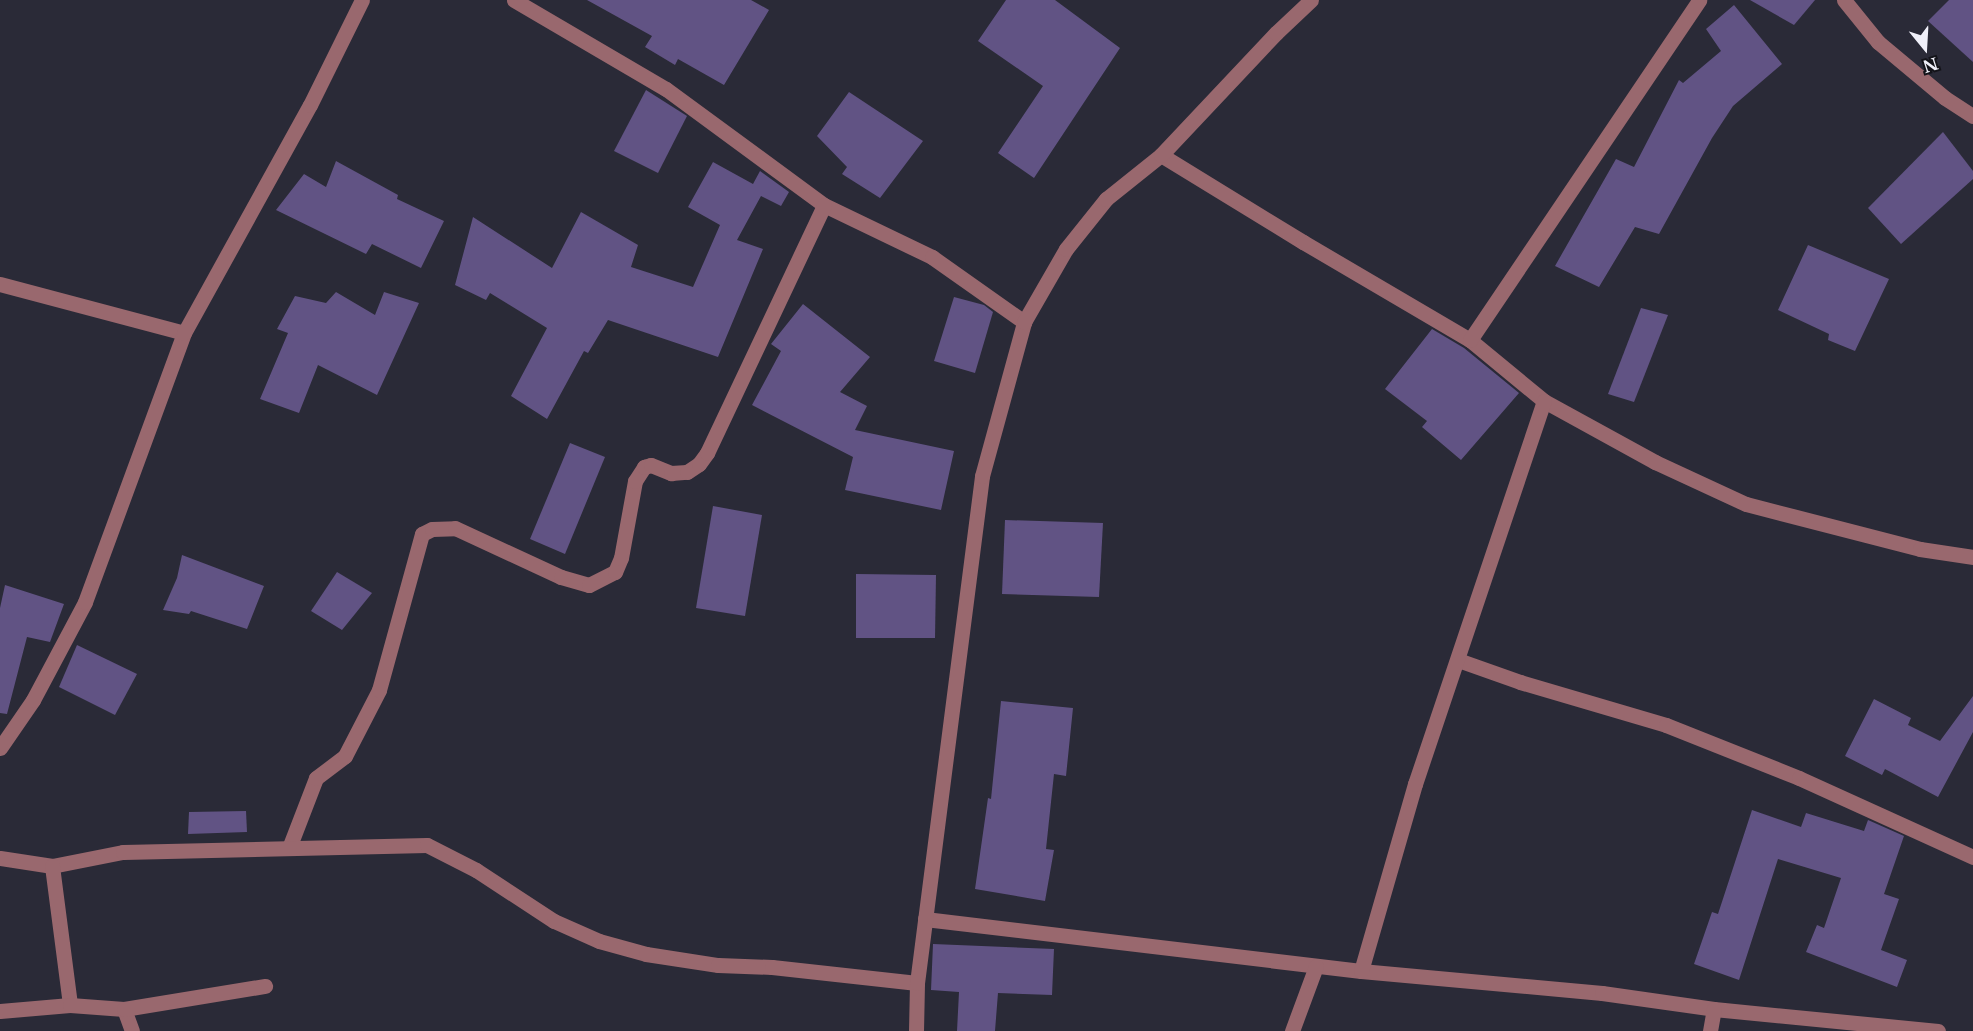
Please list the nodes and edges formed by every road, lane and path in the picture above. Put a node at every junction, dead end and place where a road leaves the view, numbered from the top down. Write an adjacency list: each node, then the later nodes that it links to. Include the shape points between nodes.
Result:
1 (362, 0): 11 (street, via 310,105)
2 (514, 0): 8 (street, via 666,89)
3 (1311, 0): 7 (street)
4 (1699, 0): 12 (street)
5 (1844, 0): 6 (street, via 1878,42)
6 (1973, 116)
7 (1161, 155): 10 (street, via 1106,199 1072,240); 12 (street)
8 (824, 205): 10 (street, via 932,257); 17 (street, via 707,453 687,472 671,473 651,465 644,467 635,481 615,572 589,585 561,577 455,528 422,534 379,690 345,756 316,778)
9 (0, 284): 11 (street)
10 (1024, 322): 21 (street, via 982,476)
11 (184, 333): 16 (street, via 85,602 33,700)
12 (1470, 340): 13 (street)
13 (1544, 401): 14 (street, via 1655,462 1746,504 1920,549); 15 (street)
14 (1973, 557)
15 (1458, 660): 18 (street, via 1666,725 1799,778); 23 (street, via 1415,784)
16 (0, 748)
17 (289, 848): 20 (street, via 123,852); 24 (street, via 427,845 476,870 554,921 599,941 646,954 718,965)
18 (1973, 857)
19 (0, 858): 20 (street)
20 (52, 866): 26 (street)
21 (925, 919): 22 (street); 24 (street)
22 (1316, 966): 23 (street); 32 (street)
23 (1361, 971): 28 (street, via 1602,993)
24 (917, 982): 31 (street)
25 (265, 986): 27 (street)
26 (70, 1005): 27 (street); 29 (street)
27 (124, 1008): 30 (street)
28 (1714, 1010): 33 (street); 34 (street)
29 (0, 1011)
30 (132, 1031)
31 (916, 1031)
32 (1292, 1031)
33 (1710, 1031)
34 (1938, 1031)

